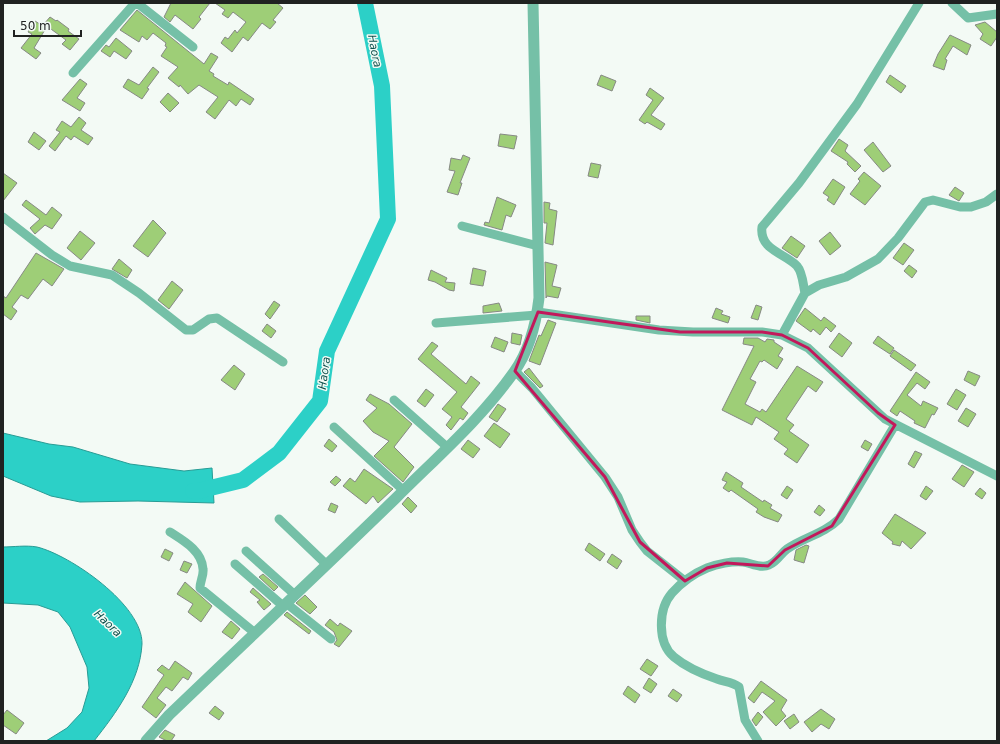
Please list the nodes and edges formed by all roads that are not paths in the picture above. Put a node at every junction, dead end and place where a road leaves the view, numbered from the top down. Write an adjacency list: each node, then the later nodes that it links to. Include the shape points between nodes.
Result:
1 (136, 3): 6 (street); 7 (street)
2 (533, 3): 11 (street)
3 (919, 3): 12 (street, via 857,104 799,183 762,227 766,242 776,253 797,266)
4 (952, 3): 5 (street, via 968,18)
5 (997, 14)
6 (193, 47)
7 (73, 73)
8 (997, 194): 12 (street, via 986,202 972,207 927,201 878,259 846,277 819,285)
9 (3, 216): 16 (street, via 70,266 112,275 186,330 193,330 209,319 217,318)
10 (462, 226): 11 (street)
11 (538, 246): 13 (street)
12 (805, 293): 15 (street)
13 (537, 314): 14 (street); 15 (street, via 659,330 762,332); 17 (street, via 524,354)
14 (436, 323)
15 (782, 335): 19 (street, via 808,348 873,409)
16 (283, 362)
17 (515, 371): 21 (street, via 488,406); 29 (street, via 605,477 618,497 632,530 647,551)
18 (394, 400): 21 (street)
19 (895, 425): 22 (street); 29 (street, via 839,519 832,526 785,550 778,560 768,566 742,562 727,563 707,568)
20 (334, 427): 23 (street)
21 (447, 447): 23 (street)
22 (997, 476)
23 (403, 490): 28 (street)
24 (279, 519): 28 (street)
25 (170, 532): 32 (street, via 191,546 202,562 204,570 200,588)
26 (246, 551): 30 (street)
27 (235, 564): 31 (street)
28 (327, 565): 30 (street)
29 (685, 581): 35 (street, via 671,593 665,607 661,633 668,651 684,664 709,677 732,682 739,687 745,720)
30 (295, 595): 31 (street)
31 (285, 605): 32 (street); 33 (street)
32 (255, 633): 34 (street)
33 (331, 639)
34 (146, 741)
35 (758, 741)

